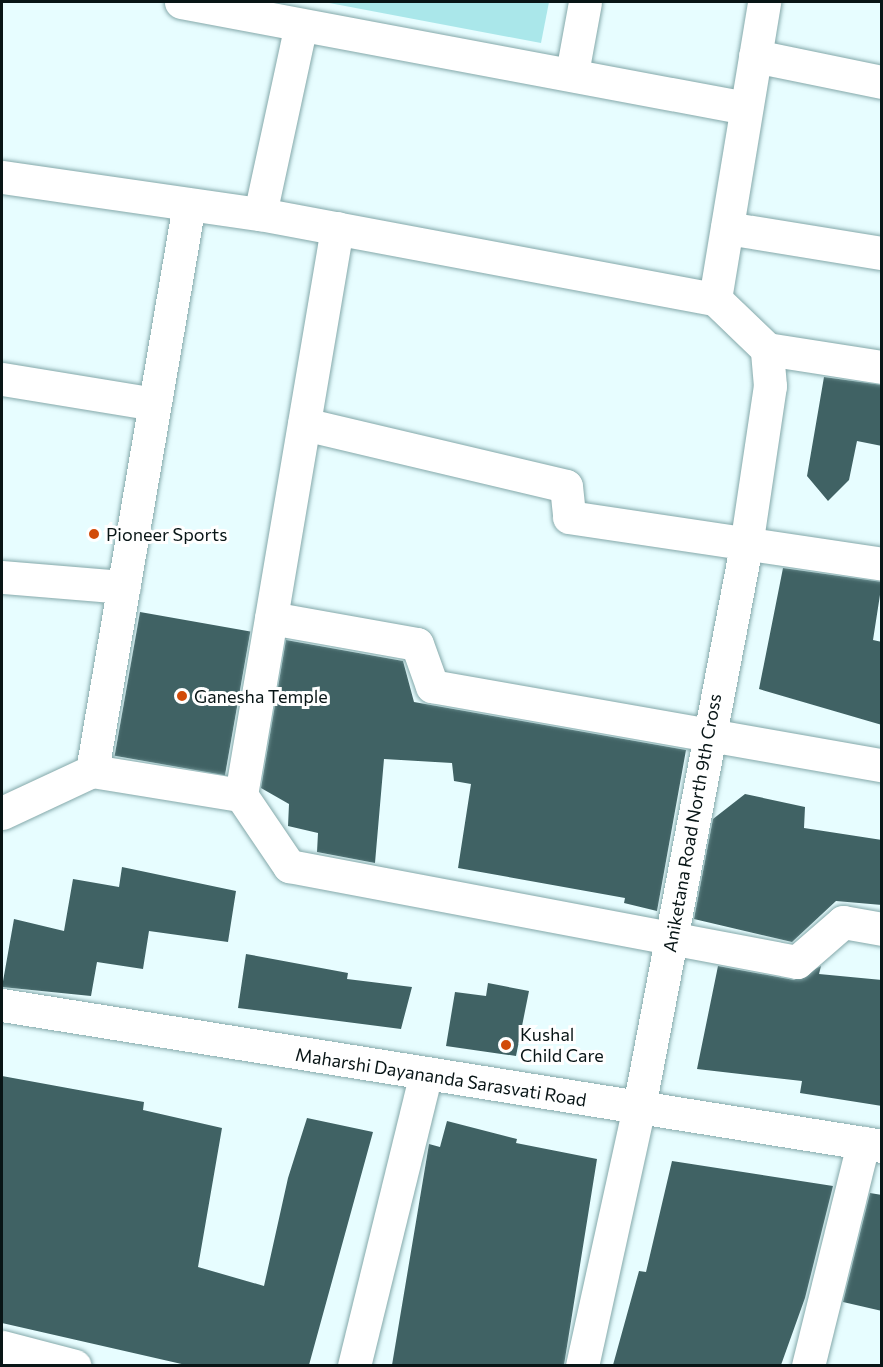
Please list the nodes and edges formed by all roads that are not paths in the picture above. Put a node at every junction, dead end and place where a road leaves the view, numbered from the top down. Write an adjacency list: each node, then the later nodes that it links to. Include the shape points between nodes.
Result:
1 (181, 2): 4 (street)
2 (585, 2): 6 (street)
3 (764, 2): 5 (street)
4 (301, 25): 6 (street); 11 (street)
5 (755, 56): 7 (street); 8 (street)
6 (572, 73): 8 (street)
7 (882, 82)
8 (746, 108): 13 (street)
9 (2, 177): 10 (street)
10 (189, 204): 11 (street); 19 (street)
11 (260, 214): 12 (street)
12 (338, 228): 15 (street); 20 (street)
13 (728, 228): 14 (street); 15 (street)
14 (882, 253)
15 (715, 299): 16 (street)
16 (767, 349): 17 (street); 21 (street, Aniketana Road North 9th Cross, via 770,386)
17 (882, 367)
18 (2, 379): 19 (street)
19 (154, 404): 24 (street)
20 (304, 424): 21 (street, via 566,486 569,517); 25 (street)
21 (746, 546): 22 (street); 26 (street, Aniketana Road North 9th Cross)
22 (882, 564)
23 (2, 578): 24 (street)
24 (123, 587): 28 (street)
25 (271, 618): 26 (street, via 417,644 432,686); 29 (street)
26 (708, 734): 27 (street); 32 (street, Aniketana Road North 9th Cross)
27 (882, 765)
28 (92, 771): 29 (street); 30 (street)
29 (241, 795): 32 (street, via 289,866)
30 (2, 813)
31 (882, 929): 32 (street, via 843,922 797,962)
32 (671, 936): 35 (street, Aniketana Road North 9th Cross)
33 (2, 1005): 34 (street, Maharshi Dayananda Sarasvati Road)
34 (425, 1076): 35 (street, Maharshi Dayananda Sarasvati Road); 39 (street)
35 (639, 1107): 36 (street, Maharshi Dayananda Sarasvati Road); 40 (street, Aniketana Road North 9th Cross)
36 (872, 1145): 41 (street)
37 (2, 1347): 38 (street)
38 (75, 1365)
39 (354, 1365)
40 (582, 1365)
41 (808, 1365)

